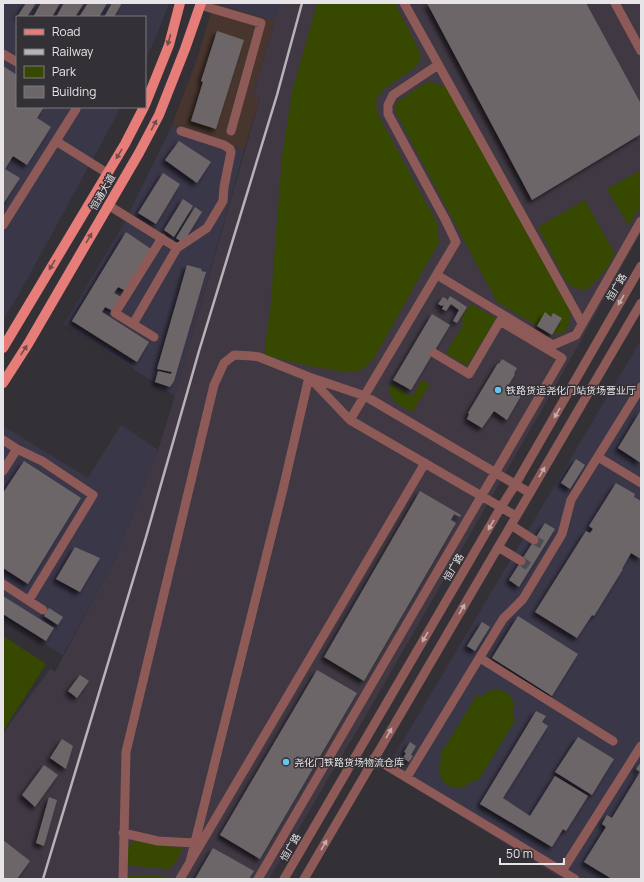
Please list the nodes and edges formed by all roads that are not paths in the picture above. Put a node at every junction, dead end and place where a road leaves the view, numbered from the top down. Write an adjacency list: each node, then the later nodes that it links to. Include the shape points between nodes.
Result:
1 (180, 3): 9 (main road, 恒通大道, one-way to 9)
2 (404, 3): 8 (street)
3 (615, 3): 5 (street)
4 (200, 4): 13 (street, via 261,23); 16 (main road, 恒通大道, one-way to 4, via 159,115)
5 (641, 51)
6 (3, 54): 7 (street)
7 (16, 61)
8 (438, 65): 22 (street, via 393,95 388,105 388,114 456,242); 25 (street)
9 (146, 103)
10 (76, 108): 14 (street)
11 (144, 108): 15 (main road, 恒通大道, one-way to 15)
12 (181, 131): 20 (street, via 224,145 231,152 223,201 208,228)
13 (231, 131)
14 (56, 141): 15 (street); 18 (street)
15 (107, 173): 27 (main road, 恒通大道, one-way to 27)
16 (108, 205): 19 (street); 30 (main road, 恒通大道, one-way to 16)
17 (641, 221): 25 (street)
18 (3, 226)
19 (162, 238): 20 (street); 24 (street, via 115,313)
20 (177, 248): 24 (street)
21 (641, 266): 41 (street, 恒广路, one-way to 41)
22 (437, 275): 25 (street, via 553,345 576,335); 32 (street)
23 (641, 303): 42 (street, one-way to 23)
24 (133, 324): 26 (street)
25 (582, 324)
26 (154, 338)
27 (3, 348)
28 (434, 353): 39 (street, via 469,374 500,321 562,358)
29 (309, 377): 32 (street); 33 (street); 58 (street, via 259,358 234,355 224,363 214,385 126,752); 59 (street)
30 (3, 383)
31 (641, 387): 36 (street)
32 (365, 396): 33 (street); 39 (street)
33 (350, 420): 37 (street)
34 (3, 440): 35 (street)
35 (17, 449): 38 (street); 51 (street, via 42,461 93,495)
36 (598, 457): 40 (street); 53 (street, via 572,500 562,534 548,549 535,570 523,599 504,619)
37 (425, 463): 43 (street); 60 (street)
38 (3, 471)
39 (496, 473): 41 (street); 43 (street)
40 (641, 483)
41 (515, 486): 42 (street); 44 (street, 恒广路)
42 (530, 493): 45 (street)
43 (482, 496): 44 (street); 64 (street)
44 (501, 507): 45 (street); 65 (street, 恒广路, one-way to 65)
45 (516, 516): 46 (street)
46 (511, 525): 47 (street); 48 (street)
47 (534, 540)
48 (498, 547): 49 (street); 56 (street, one-way to 48)
49 (521, 561)
50 (3, 584): 51 (street)
51 (29, 600): 52 (street)
52 (43, 610)
53 (480, 658): 54 (street); 57 (street)
54 (613, 741)
55 (641, 746): 61 (street)
56 (374, 758): 57 (street); 66 (street, one-way to 56)
57 (407, 777): 61 (street)
58 (123, 833): 59 (street, via 158,841); 62 (street)
59 (194, 843): 60 (street)
60 (190, 862): 63 (street)
61 (562, 871): 67 (street)
62 (123, 879)
63 (180, 879)
64 (258, 879)
65 (284, 879)
66 (304, 879)
67 (575, 879)

